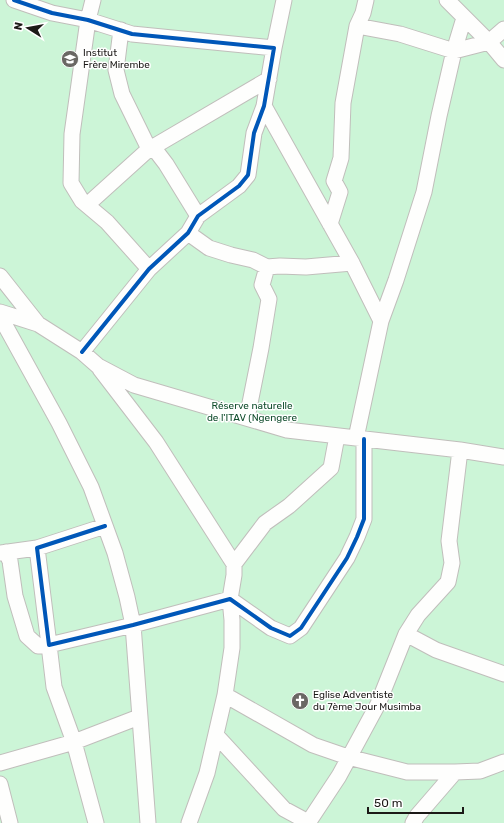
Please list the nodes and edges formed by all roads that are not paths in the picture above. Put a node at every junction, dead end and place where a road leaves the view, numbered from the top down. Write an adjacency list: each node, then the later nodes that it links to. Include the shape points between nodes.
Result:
1 (14, 0): 6 (street, via 52,13)
2 (93, 0): 6 (street)
3 (284, 0): 11 (street)
4 (366, 0): 7 (street)
5 (456, 7): 10 (street); 12 (street)
6 (88, 20): 9 (street); 17 (street, via 72,134 72,183)
7 (357, 26): 12 (street, via 400,34); 19 (street, via 343,103 341,158 334,181 340,192)
8 (504, 29): 10 (street)
9 (121, 30): 11 (street, via 132,34); 16 (street, via 116,70 122,94)
10 (489, 42): 12 (street); 13 (street)
11 (274, 48): 14 (street)
12 (454, 51): 27 (street, via 424,192)
13 (504, 60)
14 (269, 79): 15 (street); 16 (street)
15 (264, 106): 18 (street, via 254,133 248,175 239,186); 19 (street)
16 (151, 148): 17 (street); 18 (street, via 166,164)
17 (87, 205): 23 (street, via 107,222)
18 (198, 216): 20 (street)
19 (330, 224): 21 (street)
20 (188, 233): 22 (street, via 209,248 253,260); 23 (street)
21 (352, 263): 22 (street); 27 (street)
22 (267, 267): 31 (street, via 262,285 269,299)
23 (149, 269): 29 (street)
24 (0, 276): 28 (street)
25 (0, 312): 28 (street)
26 (0, 316): 36 (street, via 91,487)
27 (381, 320): 33 (street)
28 (38, 324): 29 (street)
29 (82, 352): 30 (street)
30 (98, 366): 31 (street, via 134,385); 39 (street, via 156,442)
31 (247, 418): 32 (street, via 287,430)
32 (338, 436): 33 (street); 39 (street, via 331,468 295,501 264,523)
33 (360, 438): 34 (street); 40 (street, via 364,519 347,558 301,628 290,636 271,628)
34 (460, 450): 35 (street); 42 (street, via 449,541 452,563 448,582 418,615)
35 (504, 457)
36 (105, 526): 37 (street); 41 (street, via 115,553)
37 (37, 548): 38 (street); 43 (street)
38 (3, 552): 43 (street, via 10,561 15,596 27,636 38,646)
39 (234, 564): 40 (street)
40 (230, 599): 41 (street); 45 (street, via 232,648)
41 (133, 625): 43 (street); 46 (street)
42 (406, 634): 44 (street, via 436,650); 49 (street, via 378,704)
43 (49, 645): 48 (street, via 54,687)
44 (504, 674)
45 (225, 695): 47 (street); 49 (street, via 314,745)
46 (139, 717): 48 (street); 56 (street)
47 (216, 735): 57 (street, via 207,774); 58 (street, via 284,809)
48 (74, 742): 51 (street); 55 (street)
49 (348, 757): 52 (street, via 407,772); 58 (street)
50 (504, 762): 52 (street, via 480,771)
51 (0, 763)
52 (455, 772): 59 (street)
53 (0, 784): 54 (street)
54 (10, 823)
55 (96, 823)
56 (148, 823)
57 (189, 823)
58 (309, 823)
59 (413, 823)

